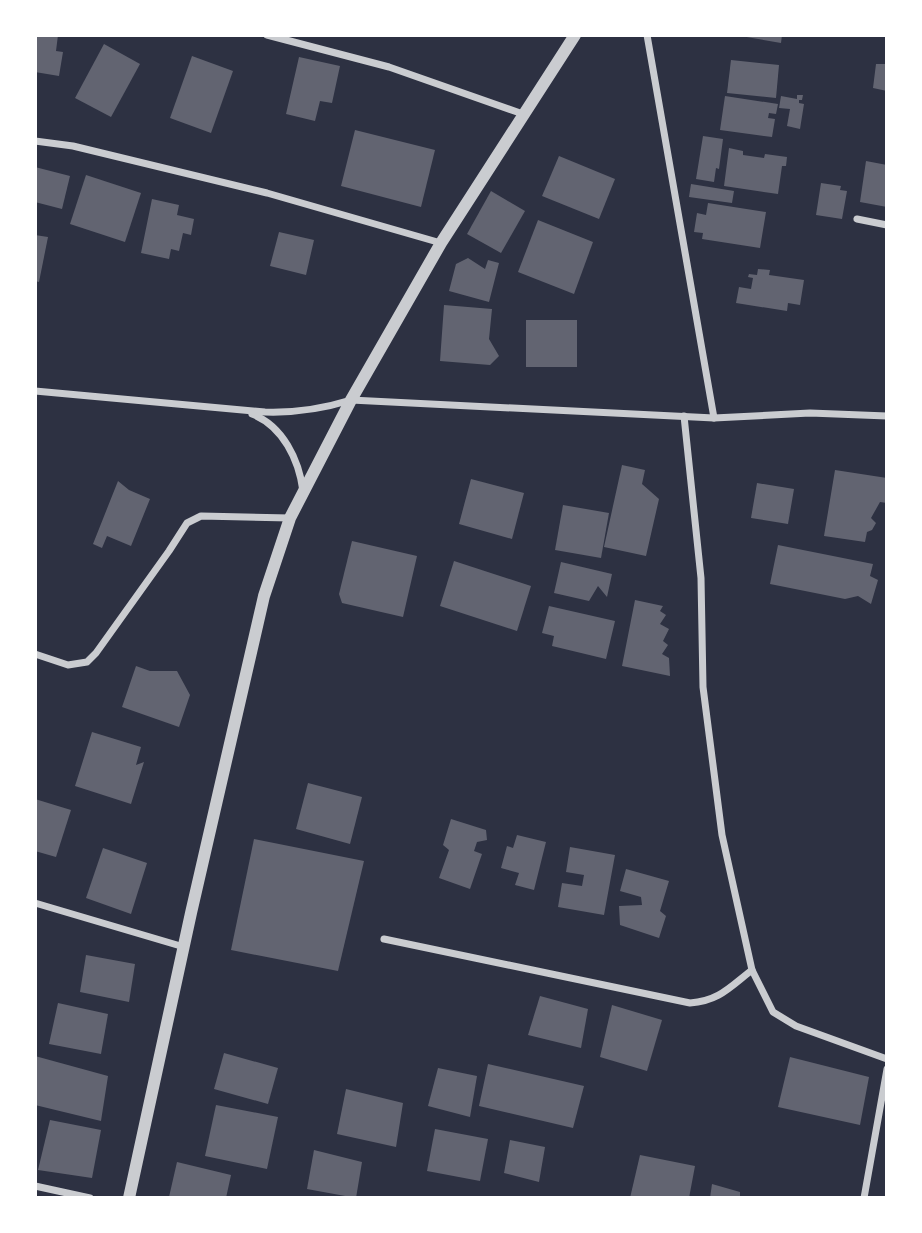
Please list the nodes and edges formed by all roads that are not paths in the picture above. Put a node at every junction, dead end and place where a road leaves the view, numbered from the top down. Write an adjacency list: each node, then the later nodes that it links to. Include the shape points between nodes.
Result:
1 (267, 35): 4 (street, via 389,68)
2 (575, 35): 4 (street)
3 (647, 35): 14 (street)
4 (523, 114): 8 (street)
5 (35, 141): 8 (street, via 267,193)
6 (857, 219): 7 (street)
7 (887, 225)
8 (441, 243): 10 (street)
9 (35, 391): 11 (street)
10 (351, 400): 11 (street, via 309,411); 12 (street); 15 (street)
11 (245, 411): 15 (street, via 270,425 290,448)
12 (684, 416): 14 (street); 21 (street, via 701,578 703,687 722,835)
13 (887, 416): 14 (street, via 810,413)
14 (714, 418)
15 (303, 493): 16 (street)
16 (290, 518): 17 (street, via 201,516 187,523 86,662 68,665); 20 (street, via 264,596)
17 (35, 654)
18 (35, 902): 20 (street)
19 (384, 939): 21 (street, via 690,1003 715,998)
20 (184, 947): 26 (street)
21 (752, 970): 22 (street, via 773,1012 796,1026)
22 (887, 1059)
23 (887, 1069): 27 (street)
24 (35, 1186): 25 (street)
25 (90, 1198)
26 (129, 1198)
27 (864, 1198)

